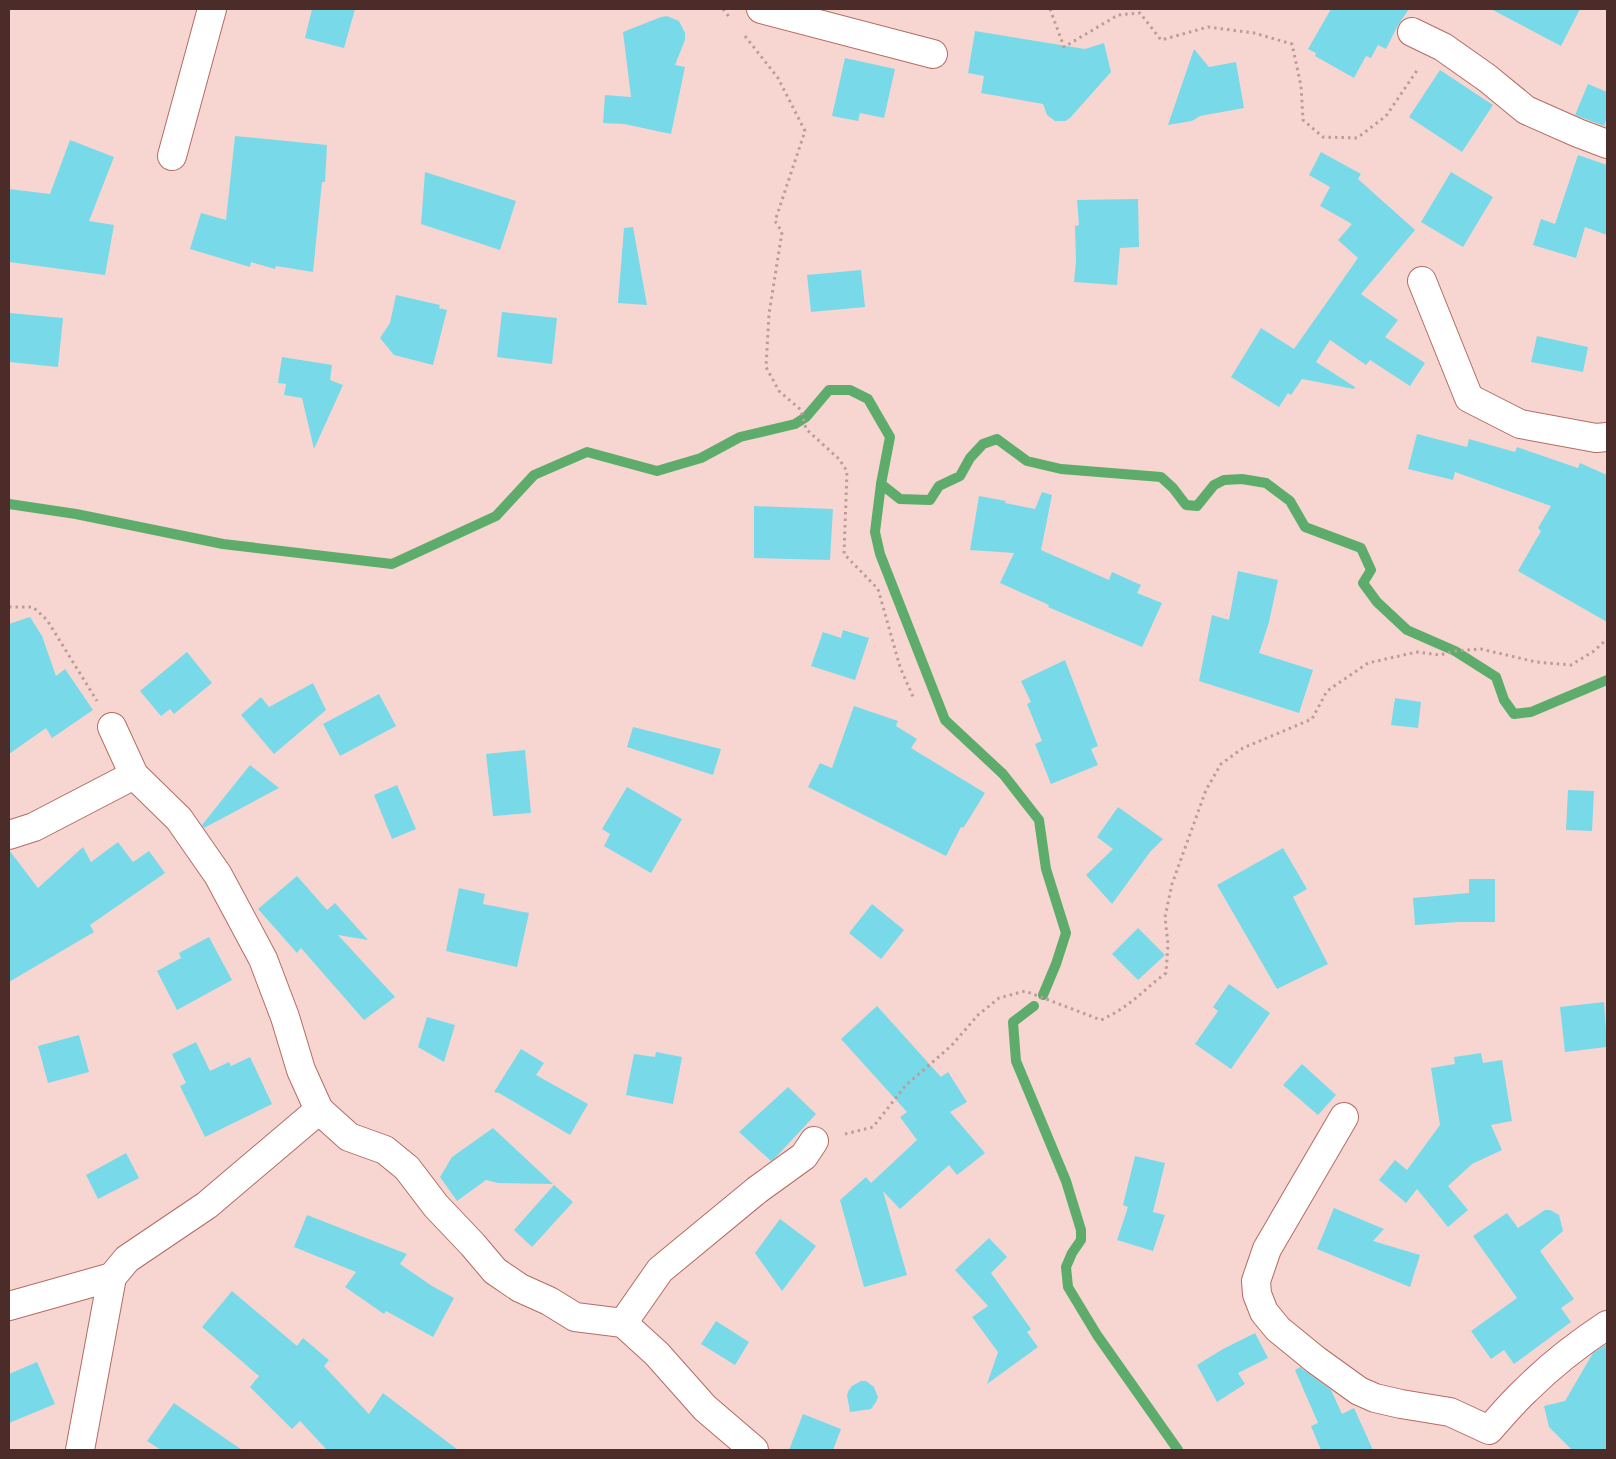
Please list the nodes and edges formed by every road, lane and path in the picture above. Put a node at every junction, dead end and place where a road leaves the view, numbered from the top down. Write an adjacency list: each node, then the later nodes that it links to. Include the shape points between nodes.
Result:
1 (212, 9): 11 (street)
2 (723, 9): 5 (path)
3 (761, 9): 8 (street)
4 (1050, 9): 9 (path, via 1064,47 1118,15 1140,13 1161,40 1208,27 1254,33 1292,44 1301,86 1303,120 1323,137 1358,138 1386,116 1421,64)
5 (735, 24)
6 (741, 32): 16 (path, via 778,78 805,131 775,221 782,232 768,314 766,367 779,391 801,410 806,429 839,459 847,471 844,554 878,589 900,667)
7 (1412, 32): 9 (street, via 1444,47)
8 (933, 54)
9 (1463, 61): 10 (street, via 1526,110)
10 (1607, 144)
11 (172, 156)
12 (1422, 281): 13 (street, via 1469,398 1520,424 1596,438)
13 (1607, 437)
14 (9, 607): 17 (path, via 33,607 47,620)
15 (1607, 638): 22 (path, via 1572,666 1536,662 1481,649 1440,655 1417,652 1368,663 1327,691 1312,719 1243,748 1221,764 1206,790 1172,884 1165,917 1168,944 1166,973 1136,999 1101,1020 1025,991 999,998 906,1085 873,1127)
16 (914, 699)
17 (112, 727): 18 (street)
18 (134, 775): 19 (street, via 34,827); 20 (street, via 179,820 218,875 263,959 301,1070)
19 (9, 835)
20 (319, 1110): 23 (street, via 207,1205 127,1259); 25 (street, via 349,1137 385,1150 407,1168 436,1206 495,1271 575,1317)
21 (1344, 1117): 27 (street, via 1267,1249 1256,1281 1264,1312 1278,1329 1359,1391 1375,1398 1450,1412)
22 (814, 1142): 25 (street, via 804,1156 660,1270)
23 (112, 1277): 24 (street); 28 (street)
24 (9, 1306)
25 (623, 1324): 29 (street, via 657,1354 704,1408)
26 (1607, 1326): 27 (street, via 1577,1345 1525,1390)
27 (1490, 1440)
28 (80, 1450)
29 (754, 1450)

